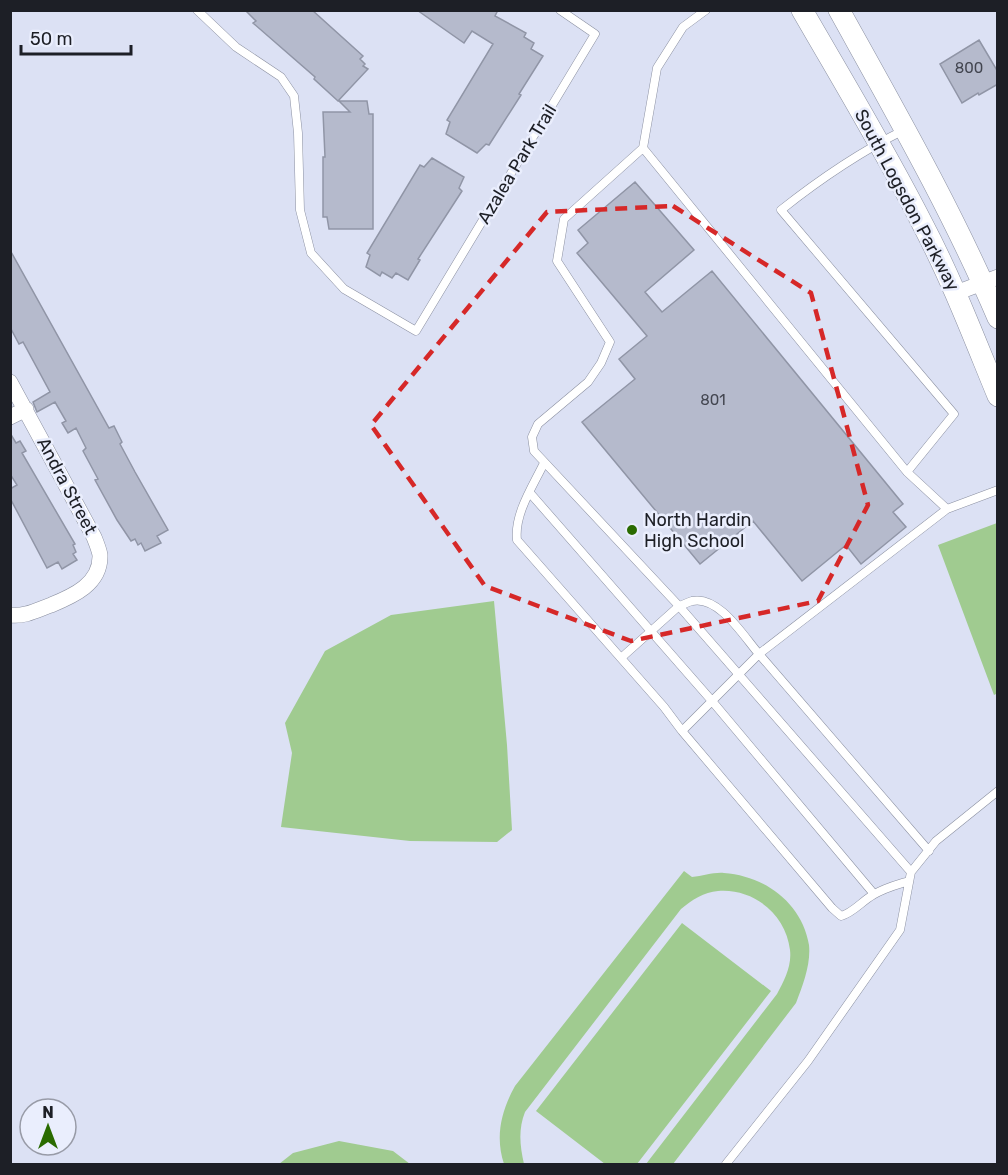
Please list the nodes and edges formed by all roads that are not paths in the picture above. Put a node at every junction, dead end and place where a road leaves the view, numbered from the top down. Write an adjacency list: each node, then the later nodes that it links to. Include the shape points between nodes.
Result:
1 (197, 10): 2 (lane, Azalea Park Trail, via 236,47 281,76 294,96 300,210 311,253 344,289 416,331 596,34)
2 (560, 10)
3 (706, 10): 8 (lane, via 683,27 657,68)
4 (802, 10): 7 (main road, South Logsdon Parkway)
5 (839, 10): 6 (main road, South Logsdon Parkway)
6 (904, 129): 7 (lane); 9 (main road, South Logsdon Parkway)
7 (879, 142): 10 (main road, South Logsdon Parkway); 17 (lane, via 817,181 781,210 954,414)
8 (643, 148): 16 (lane, via 564,219 557,261 610,342 588,382 538,424 532,437 534,451); 17 (lane)
9 (990, 280): 10 (street); 11 (main road, South Logsdon Parkway)
10 (956, 293): 13 (main road, South Logsdon Parkway)
11 (998, 318)
12 (10, 382): 14 (street, Andra Street)
13 (998, 396)
14 (26, 409): 15 (street); 22 (street, Andra Street, via 100,554 90,583 76,595 21,616)
15 (10, 417)
16 (544, 463): 19 (lane); 21 (lane)
17 (907, 472): 20 (lane)
18 (998, 490): 20 (lane)
19 (530, 493): 23 (lane); 25 (lane, via 516,529 517,540)
20 (947, 509): 24 (lane)
21 (679, 606): 23 (lane); 24 (lane, via 693,601 714,605); 26 (lane)
22 (10, 615)
23 (652, 632): 25 (lane); 27 (lane)
24 (759, 654): 26 (lane); 30 (lane)
25 (621, 658): 28 (lane)
26 (738, 676): 27 (lane); 31 (lane)
27 (712, 701): 28 (lane); 33 (lane)
28 (682, 731): 33 (lane, via 841,916)
29 (998, 791): 30 (lane)
30 (929, 850): 31 (lane)
31 (911, 872): 32 (lane)
32 (909, 881): 33 (lane); 34 (lane, via 900,930 808,1061)
33 (874, 894)
34 (726, 1164)

